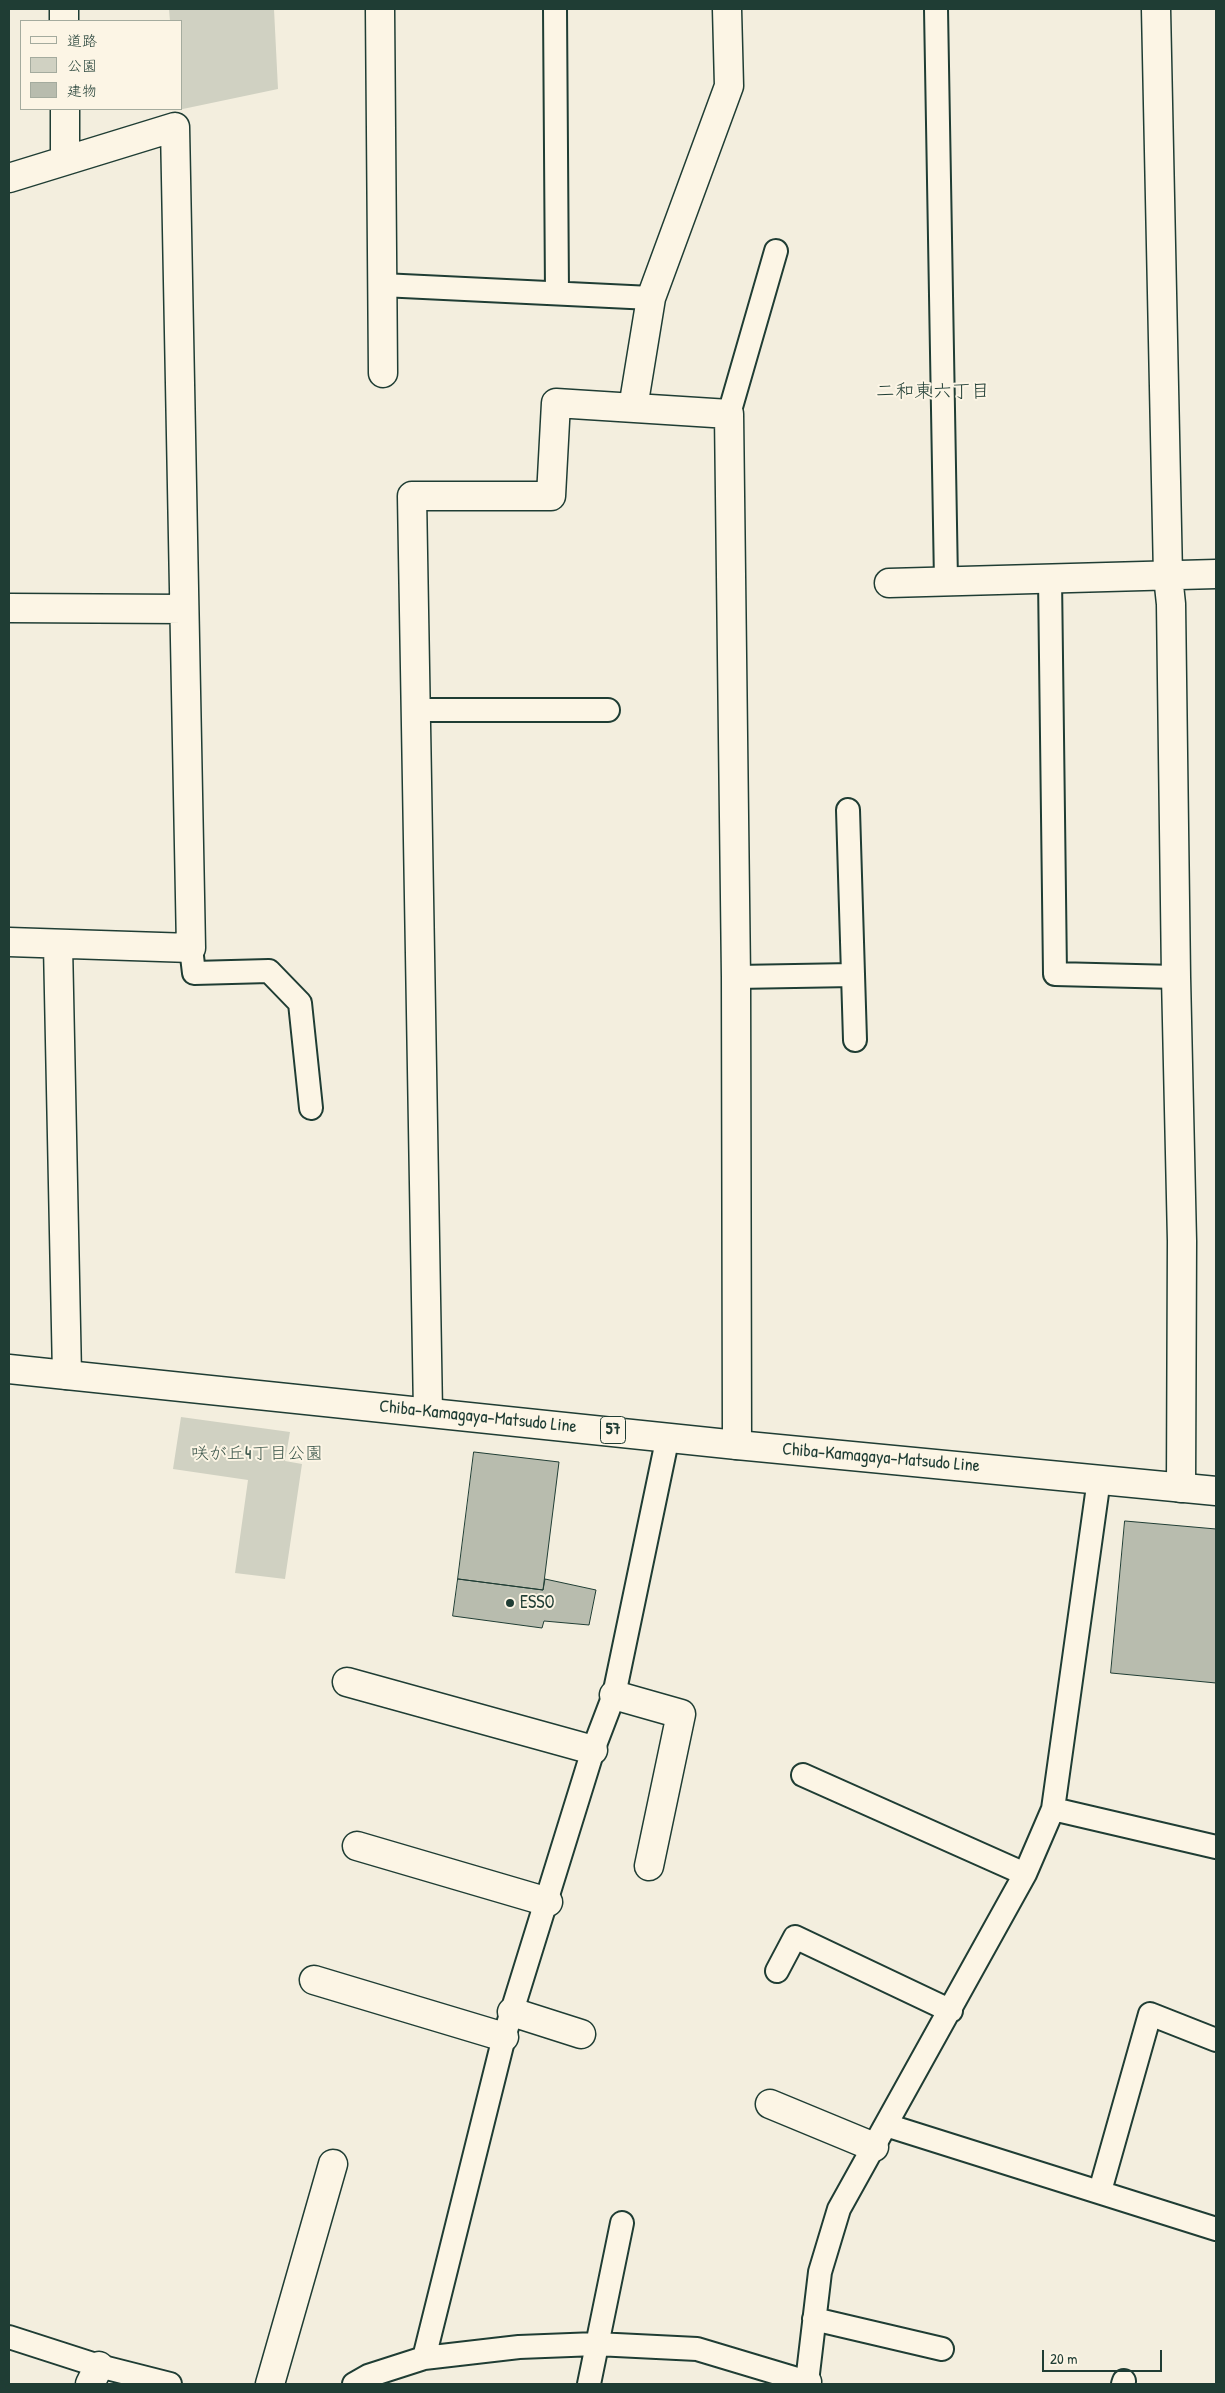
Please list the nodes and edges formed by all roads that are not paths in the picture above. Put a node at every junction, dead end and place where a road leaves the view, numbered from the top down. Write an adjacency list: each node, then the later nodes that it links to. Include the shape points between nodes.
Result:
1 (380, 9): 10 (street)
2 (555, 9): 11 (lane)
3 (727, 9): 12 (street, via 729,86)
4 (936, 9): 19 (lane)
5 (1156, 9): 17 (street)
6 (65, 110): 7 (street)
7 (66, 160): 8 (street); 22 (street, via 175,127)
8 (9, 178)
9 (776, 251): 15 (lane)
10 (382, 285): 11 (lane); 13 (street)
11 (557, 293): 12 (lane)
12 (651, 298): 14 (street)
13 (383, 373)
14 (633, 408): 15 (street); 23 (street, via 556,403 551,496 412,496)
15 (729, 414): 30 (street)
16 (1216, 574): 17 (street)
17 (1168, 576): 18 (street); 31 (street)
18 (1050, 578): 19 (street); 31 (lane, via 1055,974)
19 (946, 581): 20 (street)
20 (889, 583)
21 (9, 608): 22 (street)
22 (184, 610): 28 (street)
23 (416, 710): 24 (lane); 36 (street)
24 (608, 710)
25 (848, 810): 29 (lane)
26 (9, 942): 27 (street)
27 (58, 945): 28 (street); 35 (street)
28 (190, 948): 33 (lane, via 194,973 269,971 300,1003)
29 (853, 975): 30 (lane); 32 (lane)
30 (736, 977): 38 (street)
31 (1176, 977): 40 (street, via 1182,1241)
32 (855, 1040)
33 (312, 1108)
34 (9, 1369): 35 (street, Chiba-Kamagaya-Matsudo Line / 57)
35 (67, 1375): 36 (street, Chiba-Kamagaya-Matsudo Line / 57)
36 (428, 1412): 37 (street, Chiba-Kamagaya-Matsudo Line / 57)
37 (668, 1436): 38 (street, Chiba-Kamagaya-Matsudo Line / 57); 43 (lane)
38 (737, 1445): 39 (street, Chiba-Kamagaya-Matsudo Line / 57)
39 (1099, 1479): 40 (street, Chiba-Kamagaya-Matsudo Line / 57); 46 (lane)
40 (1181, 1488): 41 (street, Chiba-Kamagaya-Matsudo Line / 57)
41 (1216, 1491)
42 (347, 1682): 44 (street)
43 (614, 1695): 44 (lane); 49 (street, via 681,1714)
44 (593, 1750): 51 (lane)
45 (803, 1776): 50 (lane)
46 (1054, 1809): 48 (lane); 50 (lane)
47 (357, 1846): 51 (street)
48 (1216, 1847)
49 (649, 1866)
50 (1025, 1874): 54 (lane)
51 (548, 1902): 55 (lane)
52 (777, 1971): 54 (lane, via 795,1937)
53 (314, 1980): 55 (street)
54 (951, 2010): 59 (lane)
55 (508, 2024): 56 (street); 68 (lane)
56 (581, 2034)
57 (1216, 2040): 61 (lane, via 1150,2014)
58 (770, 2104): 59 (street)
59 (880, 2136): 61 (lane); 64 (lane, via 839,2210 820,2272)
60 (332, 2164): 72 (street)
61 (1100, 2191): 63 (lane)
62 (622, 2223): 66 (lane)
63 (1216, 2229)
64 (814, 2318): 67 (lane); 70 (lane)
65 (9, 2337): 69 (lane)
66 (596, 2344): 68 (lane, via 519,2347); 70 (lane, via 697,2349); 74 (lane)
67 (942, 2349)
68 (424, 2358): 73 (lane, via 368,2376)
69 (94, 2375): 71 (lane)
70 (806, 2383)
71 (170, 2384)
72 (270, 2384)
73 (354, 2384)
74 (589, 2384)

